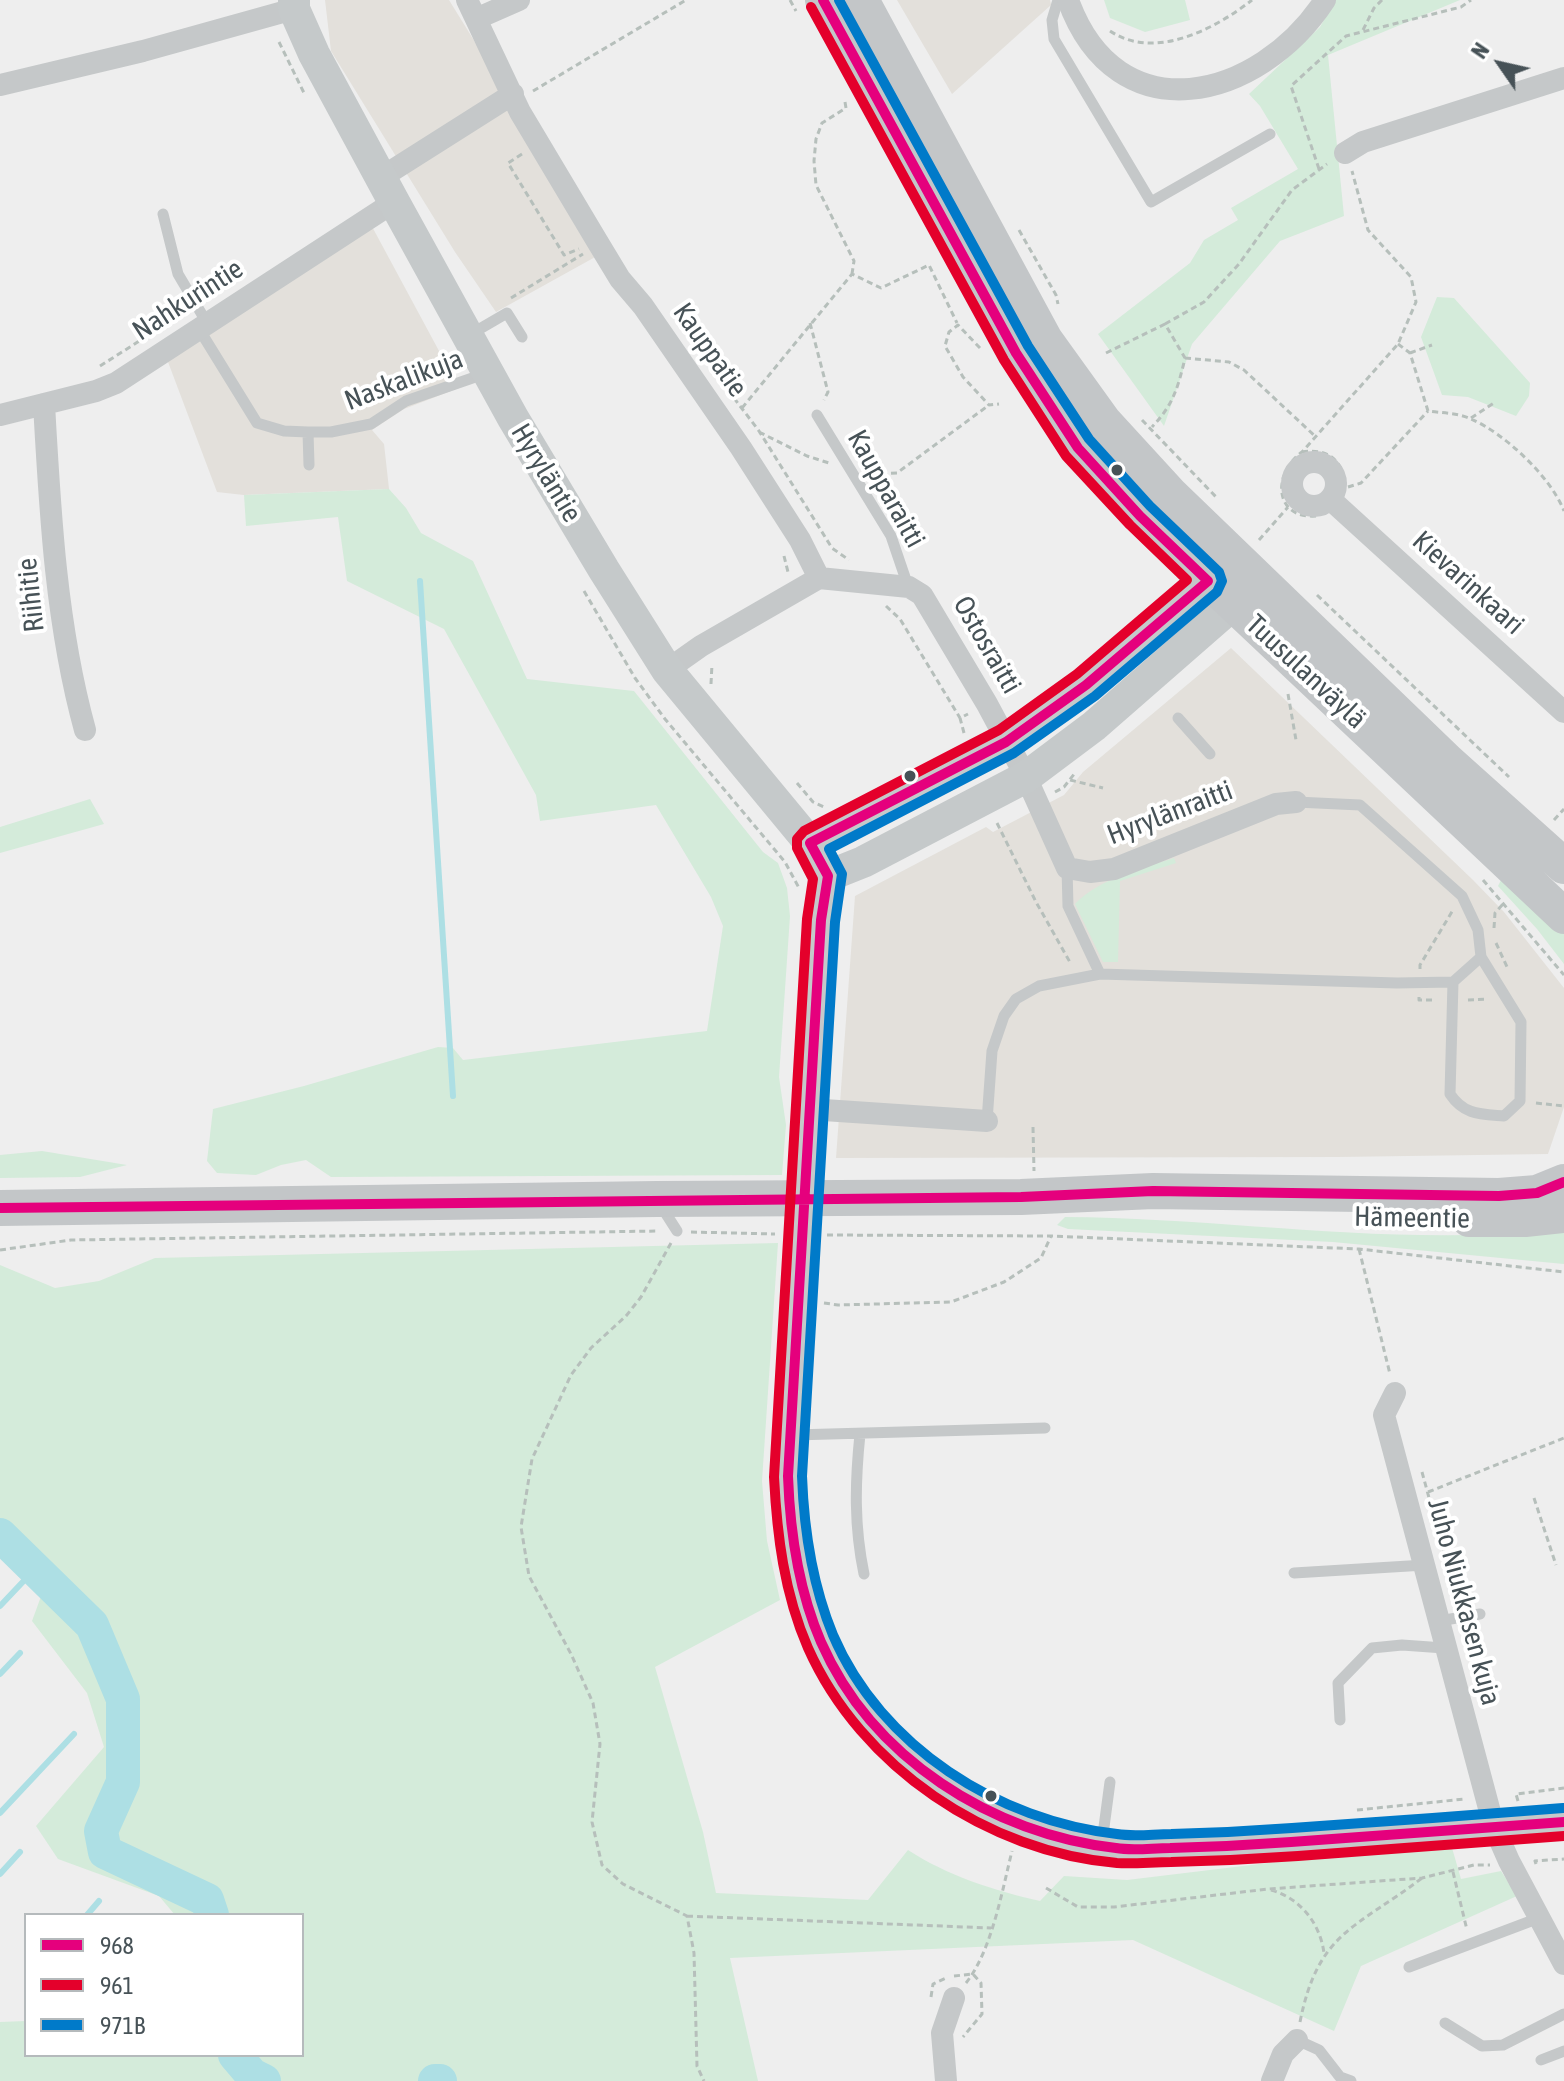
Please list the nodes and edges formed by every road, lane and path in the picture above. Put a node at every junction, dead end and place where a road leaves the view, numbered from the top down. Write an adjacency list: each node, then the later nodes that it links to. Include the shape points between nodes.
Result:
1 (519, 0): 13 (street)
2 (686, 0): 19 (path, via 533,91)
3 (790, 0): 12 (path)
4 (861, 0): 69 (main road, Tuusulanväylä, via 1045,340 1136,460)
5 (1058, 0): 21 (lane, via 1054,39 1151,202)
6 (1068, 0): 8 (street, via 1077,24 1107,65 1124,77 1169,90 1216,84 1275,55)
7 (1252, 0): 14 (path, via 1204,31 1170,41 1141,43)
8 (1325, 0)
9 (1382, 0): 15 (path)
10 (1471, 0): 15 (path)
11 (294, 4): 17 (street, via 143,51); 25 (street, Hyryläntie, via 314,54)
12 (810, 6): 74 (main road, Tuusulanväylä, via 1078,448)
13 (472, 9): 18 (street, Kauppatie)
14 (1101, 23)
15 (1363, 32): 24 (path, via 1346,36 1291,86)
16 (1564, 78): 23 (street, via 1363,142)
17 (0, 85)
18 (513, 94): 22 (street, Kauppatie); 25 (street, Nahkurintie)
19 (537, 101)
20 (845, 101): 30 (path, via 846,108 822,123 814,161 816,185 854,261)
21 (1270, 134)
22 (539, 144): 28 (street, Kauppatie); 28 (path, via 508,163 564,255)
23 (1345, 153): 24 (path); 41 (path, via 1368,230 1411,277 1416,302)
24 (1319, 169): 37 (path, via 1292,190 1239,264 1204,302)
25 (388, 190): 38 (street, Nahkurintie); 39 (street, Hyryläntie)
26 (163, 214): 38 (lane, Naskalikuja, via 178,274)
27 (1018, 228): 34 (path)
28 (597, 241): 57 (street, Kauppatie)
29 (577, 257): 33 (path)
30 (852, 274): 31 (path, via 881,288 929,265); 36 (path)
31 (940, 289): 32 (path); 35 (path, via 957,323)
32 (949, 296)
33 (511, 299)
34 (1058, 307)
35 (957, 312)
36 (810, 323): 51 (path); 54 (path, via 828,392)
37 (1165, 324): 43 (path); 45 (path)
38 (203, 326): 49 (street, Nahkurintie, via 116,383); 60 (lane, Naskalikuja, via 257,423)
39 (467, 336): 40 (lane, via 507,313); 46 (street, Hyryläntie)
40 (522, 337)
41 (1398, 344): 44 (path); 61 (path)
42 (1432, 345): 44 (path)
43 (1106, 353)
44 (1410, 353): 52 (path)
45 (1185, 358): 58 (path, via 1169,410); 61 (path, via 1229,362 1244,370)
46 (487, 373): 60 (lane, Naskalikuja, via 406,401 371,424); 76 (street, Hyryläntie)
47 (732, 396): 51 (path)
48 (1494, 403): 55 (path)
49 (44, 404): 53 (street, Nahkurintie); 81 (street, Riihitie, via 60,603 71,681)
50 (989, 405): 64 (path, via 897,473)
51 (742, 408): 57 (path); 59 (path)
52 (1428, 411): 55 (path); 65 (path, via 1361,483)
53 (0, 415)
54 (817, 415): 64 (lane, Kaupparaitti)
55 (1471, 418): 68 (path, via 1518,450)
56 (1142, 420): 58 (path)
57 (725, 425): 70 (street, Kauppatie)
58 (1152, 427): 66 (path)
59 (759, 431): 64 (path, via 807,456); 72 (path, via 832,548 868,566)
60 (308, 432): 63 (lane)
61 (1316, 437): 62 (path)
62 (1302, 452): 65 (path, via 1315,450 1343,468); 67 (path, via 1281,476)
63 (309, 465)
64 (850, 469): 73 (lane, Kaupparaitti, via 891,536)
65 (1338, 497): 67 (path, via 1329,512 1313,517); 78 (street, Kievarinkaari)
66 (1220, 503)
67 (1288, 507): 69 (path)
68 (1564, 511)
69 (1247, 548): 71 (main road, Tuusulanväylä); 74 (street)
70 (819, 578): 72 (street); 76 (street)
71 (1261, 581): 74 (street); 93 (main road, Tuusulanväylä)
72 (874, 583): 73 (street); 79 (path)
73 (909, 587): 83 (street, Ostosraitti, via 922,595)
74 (1221, 592): 83 (street); 85 (street, via 1094,726); 98 (main road, Tuusulanväylä)
75 (1315, 593): 86 (path)
76 (667, 670): 92 (street, Hyryläntie)
77 (1287, 691): 82 (path)
78 (1564, 712)
79 (960, 718)
80 (1178, 718): 84 (lane)
81 (85, 730)
82 (1296, 740)
83 (1006, 742): 85 (street, Ostosraitti); 92 (street)
84 (1210, 754)
85 (1026, 777): 94 (street); 95 (street)
86 (1509, 777)
87 (1070, 780): 88 (path)
88 (1103, 788)
89 (1296, 802): 94 (street, Hyrylänraitti, via 1276,804 1114,869); 96 (lane, via 1360,805)
90 (1564, 809): 91 (path)
91 (1554, 820)
92 (810, 843): 95 (street, Hyryläntie)
93 (1564, 866)
94 (1067, 868): 100 (lane, via 1068,906)
95 (828, 876): 106 (street)
96 (1462, 896): 99 (lane, via 1478,930); 102 (path, via 1420,965)
97 (1504, 902): 103 (path, via 1495,913 1494,935 1507,963)
98 (1564, 916)
99 (1481, 957): 101 (lane); 103 (lane)
100 (1100, 974): 102 (lane); 107 (lane, via 1039,986 1016,999 992,1051)
101 (1453, 982): 102 (lane); 104 (lane, via 1450,1094 1458,1106 1477,1114 1504,1116)
102 (1419, 983)
103 (1504, 993): 104 (lane, via 1521,1022)
104 (1520, 1101): 105 (path)
105 (1564, 1106)
106 (809, 1109): 107 (street); 116 (street, bridge)
107 (987, 1121)
108 (1033, 1127): 110 (path)
109 (1564, 1182): 110 (main road, Hämeentie, via 1537,1193 1499,1196)
110 (1027, 1188): 111 (main road, Hämeentie); 113 (main road, Hämeentie, via 1198,1213 1454,1219)
111 (657, 1199): 112 (main road, Hämeentie); 114 (lane)
112 (0, 1208)
113 (1564, 1215)
114 (677, 1231): 147 (path, via 641,1297 571,1375 532,1459 521,1527 529,1576 593,1703 600,1744 592,1822 602,1865 623,1884)
115 (1051, 1236): 116 (path, via 1041,1258 1004,1282 951,1302 838,1305)
116 (806, 1287): 120 (street)
117 (1395, 1393): 122 (street, Juho Niukkasen kuja, via 1384,1415)
118 (1045, 1428): 119 (lane)
119 (860, 1434): 120 (lane); 127 (lane, via 854,1493)
120 (789, 1435): 140 (street, via 790,1523 799,1577 821,1642 855,1702 901,1752 952,1792 1035,1831)
121 (1564, 1438): 122 (path)
122 (1406, 1498): 124 (street, Juho Niukkasen kuja)
123 (1534, 1498): 125 (path)
124 (1425, 1565): 126 (lane); 129 (street, Juho Niukkasen kuja)
125 (1556, 1565)
126 (1294, 1573)
127 (864, 1574)
128 (1480, 1614): 129 (lane)
129 (1438, 1621): 130 (street, Juho Niukkasen kuja)
130 (1444, 1648): 131 (lane, via 1372,1648 1338,1683); 135 (street, Juho Niukkasen kuja)
131 (1340, 1720)
132 (1110, 1782): 140 (lane)
133 (1564, 1788): 134 (path)
134 (1516, 1794): 135 (path); 138 (path)
135 (1485, 1796): 136 (path); 138 (street, Juho Niukkasen kuja)
136 (1354, 1810)
137 (1564, 1822): 138 (street)
138 (1510, 1826): 140 (street, via 1229,1847); 141 (path, via 1535,1861); 142 (street, Juho Niukkasen kuja)
139 (1014, 1844): 149 (path)
140 (1102, 1846)
141 (1564, 1859)
142 (1509, 1861): 143 (path); 148 (street, Juho Niukkasen kuja)
143 (1453, 1872): 144 (path); 150 (path)
144 (1422, 1878): 146 (path); 151 (path, via 1362,1918)
145 (1046, 1888): 146 (path, via 1078,1907)
146 (1268, 1889): 151 (path, via 1294,1899 1319,1931)
147 (687, 1916): 149 (path); 162 (path, via 694,1953 697,2066)
148 (1539, 1918): 150 (lane); 152 (street, Juho Niukkasen kuja)
149 (991, 1928): 154 (path)
150 (1470, 1944): 153 (lane)
151 (1324, 1955): 158 (path, via 1304,2004)
152 (1564, 1964)
153 (1409, 1967)
154 (973, 1974): 155 (path); 159 (path, via 981,1983 982,2014)
155 (954, 1998): 163 (street, via 942,2033)
156 (1564, 2014): 157 (lane, via 1503,2045 1482,2046)
157 (1445, 2023)
158 (1297, 2040): 164 (street, via 1283,2054); 165 (lane, via 1319,2050 1340,2077)
159 (959, 2042)
160 (1564, 2051): 161 (lane)
161 (1541, 2060)
162 (704, 2081)
163 (946, 2081)
164 (1272, 2081)
165 (1351, 2081)

